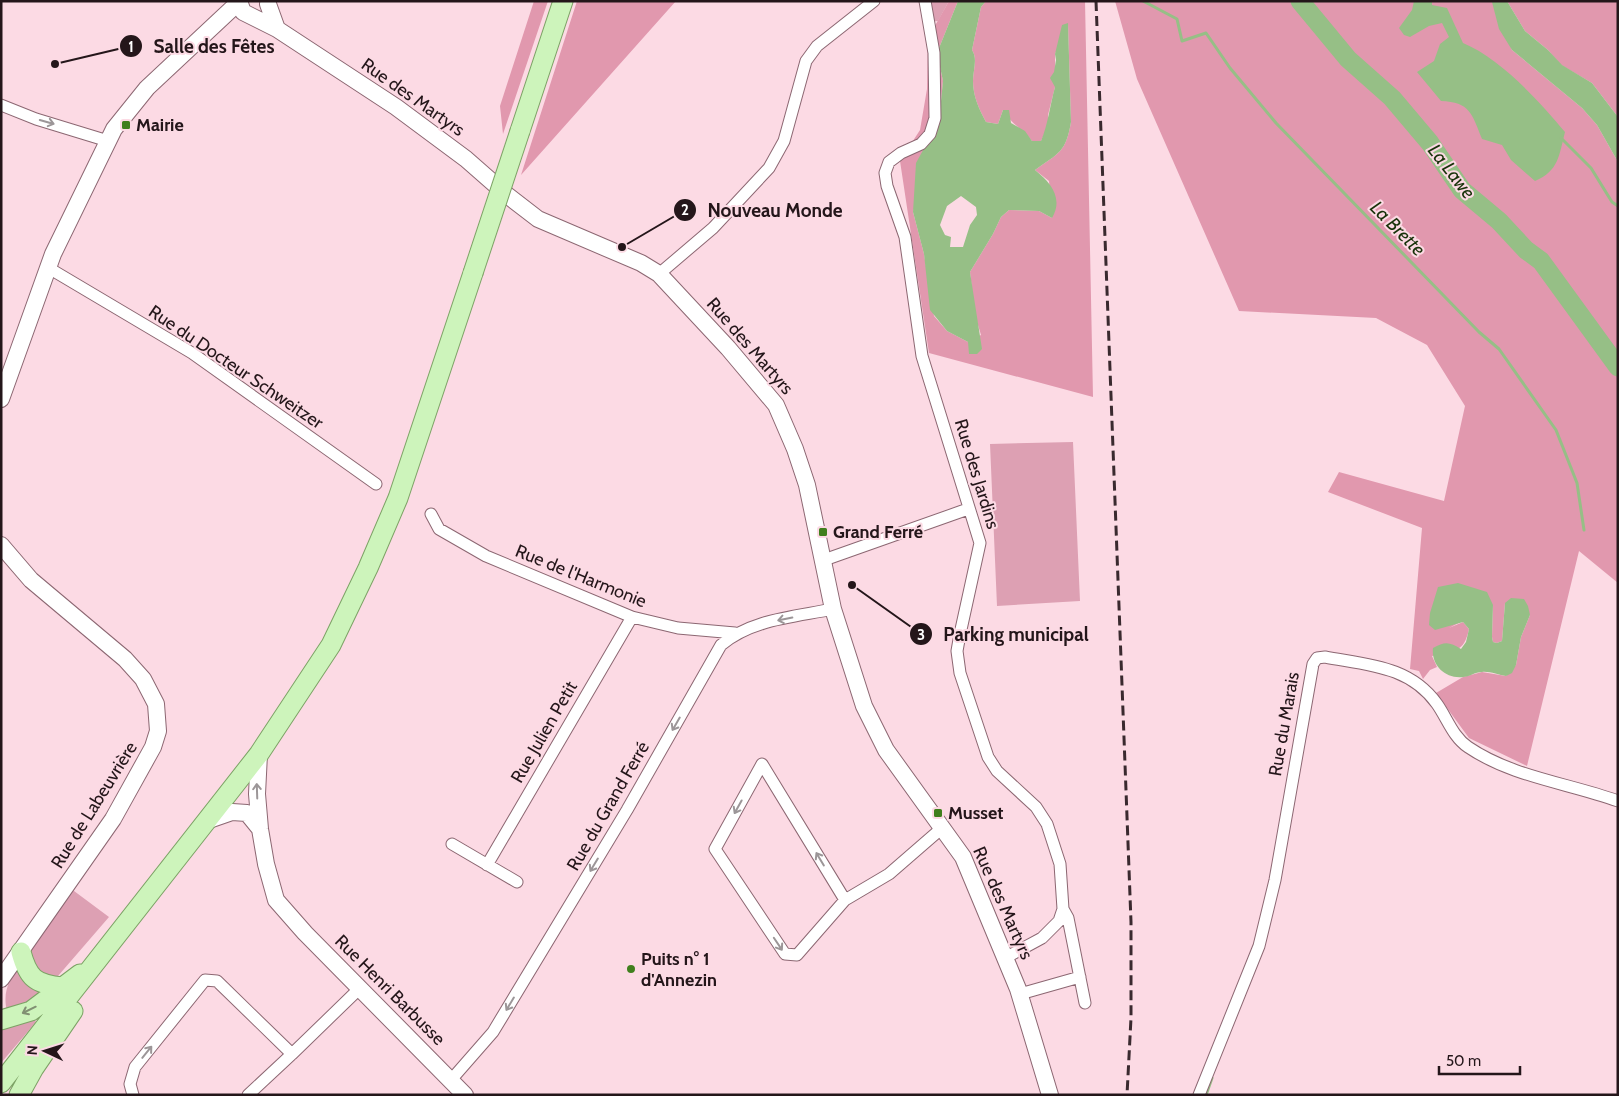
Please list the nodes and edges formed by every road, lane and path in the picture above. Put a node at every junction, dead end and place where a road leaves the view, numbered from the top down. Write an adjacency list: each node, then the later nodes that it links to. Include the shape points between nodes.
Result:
1 (563, 1): 20 (main road, bridge, via 398,498 331,645)
2 (874, 1): 10 (street, via 818,46 806,61 784,141 769,168 713,228)
3 (925, 1): 13 (street, Rue des Jardins, via 934,53 935,118 930,134 921,144 901,152 889,162 885,173 905,238 922,356)
4 (268, 3): 5 (street, via 263,13); 6 (street)
5 (245, 9): 6 (street, Rue des Martyrs); 8 (street, via 220,22 147,88 121,119)
6 (277, 29): 10 (street, Rue des Martyrs, via 396,107 466,159 538,219 634,259)
7 (1, 105): 8 (street, one-way to 8)
8 (108, 141): 9 (street)
9 (48, 267): 11 (street); 12 (street, Rue du Docteur Schweitzer, via 192,353)
10 (659, 274): 16 (street, Rue des Martyrs, via 776,405 808,485)
11 (1, 399)
12 (376, 484)
13 (968, 509): 16 (street); 29 (street, Rue des Jardins, via 980,543 957,651 960,673 988,757 997,771 1036,807 1047,824 1060,864)
14 (431, 514): 18 (street, Rue de l'Harmonie, via 439,529 486,556)
15 (1, 545): 30 (street, Rue de Labeuvrière, via 31,580 125,659 143,679 156,704 158,731 153,747 113,819)
16 (824, 560): 17 (street, Rue des Martyrs)
17 (833, 609): 19 (street, Rue du Grand Ferré, one-way to 19, via 754,625); 23 (street, Rue des Martyrs, via 874,729)
18 (632, 617): 19 (street, Rue de l'Harmonie, via 678,628); 26 (street, Rue Julien Petit)
19 (735, 633): 41 (street, Rue du Grand Ferré, one-way to 41, via 721,645 494,1032)
20 (259, 754): 22 (main road); 24 (street, Rue Henri Barbusse, one-way to 20, via 256,794)
21 (1618, 801): 48 (street, Rue du Marais, via 1508,768 1466,746 1427,690 1410,677 1326,657 1317,658 1313,664 1270,903 1259,946)
22 (209, 820): 24 (street, via 232,812 247,813); 32 (main road)
23 (942, 828): 28 (street, via 889,874); 31 (street, Rue des Martyrs, via 963,856)
24 (260, 829): 36 (street, Rue Henri Barbusse, via 276,900)
25 (452, 844): 26 (street)
26 (487, 864): 27 (street)
27 (517, 882)
28 (845, 900): 28 (street, one-way to 28, via 814,849 762,764 715,849 785,954 797,955)
29 (1062, 909): 31 (street, Rue des Jardins, via 1052,930); 33 (street, via 1068,918)
30 (21, 952): 34 (street, Rue de Labeuvrière); 35 (main road, via 29,974 44,984)
31 (1005, 958): 37 (street, Rue des Martyrs)
32 (97, 962): 35 (main road); 42 (main road); 43 (main road, via 95,979)
33 (1080, 977): 37 (street); 38 (street)
34 (1, 979)
35 (62, 987): 39 (main road, one-way to 39, via 31,1011)
36 (360, 988): 40 (street); 41 (street, Rue Henri Barbusse)
37 (1020, 994): 47 (street, Rue des Martyrs)
38 (1085, 1003)
39 (1, 1020)
40 (292, 1054): 44 (street, one-way to 40, via 130,1084 135,1067 205,980 217,982); 45 (street)
41 (451, 1080): 46 (street, Rue Henri Barbusse)
42 (1, 1083)
43 (19, 1095)
44 (133, 1095)
45 (248, 1095)
46 (465, 1095)
47 (1050, 1095)
48 (1199, 1095)

